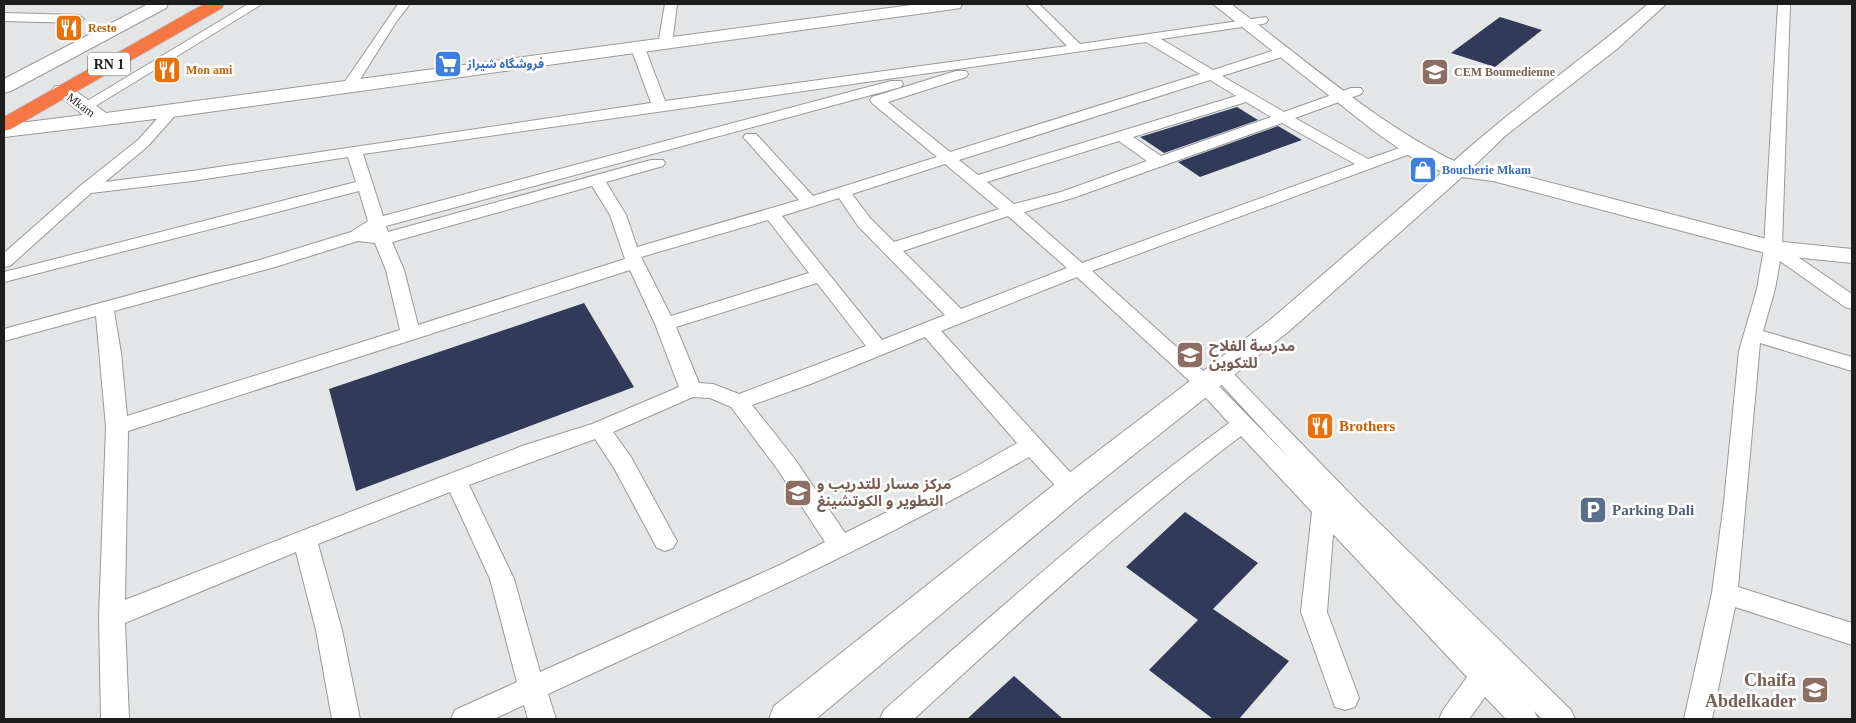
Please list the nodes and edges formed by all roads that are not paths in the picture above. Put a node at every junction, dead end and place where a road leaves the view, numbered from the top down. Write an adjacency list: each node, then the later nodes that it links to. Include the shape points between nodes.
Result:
1 (160, 4): 25 (street)
2 (186, 4): 31 (highway, RN 1)
3 (216, 4): 26 (highway, RN 1)
4 (256, 4): 32 (street)
5 (404, 4): 24 (street)
6 (671, 4): 16 (street)
7 (954, 4): 16 (street)
8 (1032, 4): 18 (street)
9 (1221, 4): 12 (street)
10 (1658, 4): 47 (street)
11 (1784, 4): 57 (street)
12 (1250, 16): 15 (street); 19 (street); 27 (street)
13 (4, 17): 14 (street)
14 (78, 19)
15 (1149, 38): 18 (street); 22 (street)
16 (664, 44): 17 (street)
17 (638, 48): 24 (street); 33 (street)
18 (1078, 49): 20 (street)
19 (1283, 52): 22 (street); 27 (street)
20 (1008, 59): 21 (street); 29 (street)
21 (975, 63): 23 (street); 30 (street)
22 (1210, 74): 28 (street); 44 (street)
23 (808, 85): 30 (street); 33 (street)
24 (349, 86): 34 (street)
25 (4, 87)
26 (62, 90): 32 (street, Mkam); 37 (highway, RN 1)
27 (1350, 94): 35 (street); 41 (street); 47 (street, via 1439,146)
28 (1248, 97): 35 (street); 39 (street)
29 (877, 100): 40 (street); 44 (street)
30 (821, 104): 43 (street)
31 (4, 105)
32 (84, 107): 36 (street, Mkam)
33 (660, 108): 42 (street, via 524,125)
34 (172, 111): 36 (street); 51 (street, via 143,143)
35 (1284, 118): 45 (street); 46 (street)
36 (101, 119): 38 (street)
37 (4, 125)
38 (4, 131)
39 (1122, 136): 45 (street); 49 (street)
40 (751, 137): 43 (street); 53 (street)
41 (1413, 148): 46 (street); 47 (street)
42 (354, 152): 50 (street); 51 (street)
43 (668, 152): 48 (street); 56 (street)
44 (947, 159): 49 (street); 52 (street)
45 (1159, 162): 54 (street, via 1066,195)
46 (1366, 164): 62 (street)
47 (1461, 165): 57 (street); 75 (street, via 1279,326)
48 (597, 180): 56 (street); 60 (street, via 618,215)
49 (974, 181): 54 (street)
50 (364, 185): 56 (street); 64 (street)
51 (86, 189): 61 (street)
52 (843, 192): 53 (street); 58 (street, via 864,222)
53 (810, 202): 55 (street)
54 (1011, 210): 58 (street); 62 (street)
55 (772, 214): 60 (street); 63 (street)
56 (379, 231): 66 (street); 70 (street, via 395,270)
57 (1773, 248): 59 (street); 65 (street); 71 (street, via 1766,289)
58 (891, 249): 67 (street)
59 (1852, 256)
60 (633, 258): 68 (street); 70 (street)
61 (4, 262)
62 (1080, 271): 67 (street); 75 (street)
63 (820, 276): 68 (street); 73 (street)
64 (4, 277)
65 (1852, 303)
66 (104, 307): 72 (street); 79 (street)
67 (958, 317): 69 (street)
68 (665, 324): 76 (street)
69 (928, 328): 73 (street); 81 (street)
70 (410, 333): 79 (street)
71 (1752, 334): 74 (street); 88 (street)
72 (4, 335)
73 (878, 348): 77 (street)
74 (1852, 364)
75 (1211, 377): 78 (street); 83 (street); 84 (street)
76 (691, 390): 77 (street, via 713,391); 80 (street)
77 (738, 402): 87 (street, via 786,464)
78 (1242, 424): 84 (street); 99 (street, via 1188,464 1048,581)
79 (117, 427): 89 (street)
80 (600, 429): 82 (street); 86 (street, via 623,463)
81 (1032, 445): 83 (street); 87 (street, via 969,481)
82 (456, 481): 85 (street); 92 (street, via 502,579)
83 (1071, 488): 98 (street)
84 (1330, 502): 91 (street); 93 (street, via 1317,566 1314,612); 102 (street)
85 (305, 539): 89 (street); 95 (street, via 329,630)
86 (665, 541)
87 (840, 545): 92 (street, via 739,595)
88 (1725, 593): 90 (street); 103 (street)
89 (112, 617): 94 (street)
90 (1852, 634)
91 (1483, 677): 100 (street); 101 (street)
92 (531, 688): 96 (street); 97 (street)
93 (1345, 698)
94 (115, 719)
95 (346, 719)
96 (464, 719)
97 (542, 719)
98 (788, 719)
99 (894, 719)
100 (1453, 719)
101 (1524, 719)
102 (1561, 719)
103 (1698, 719)

